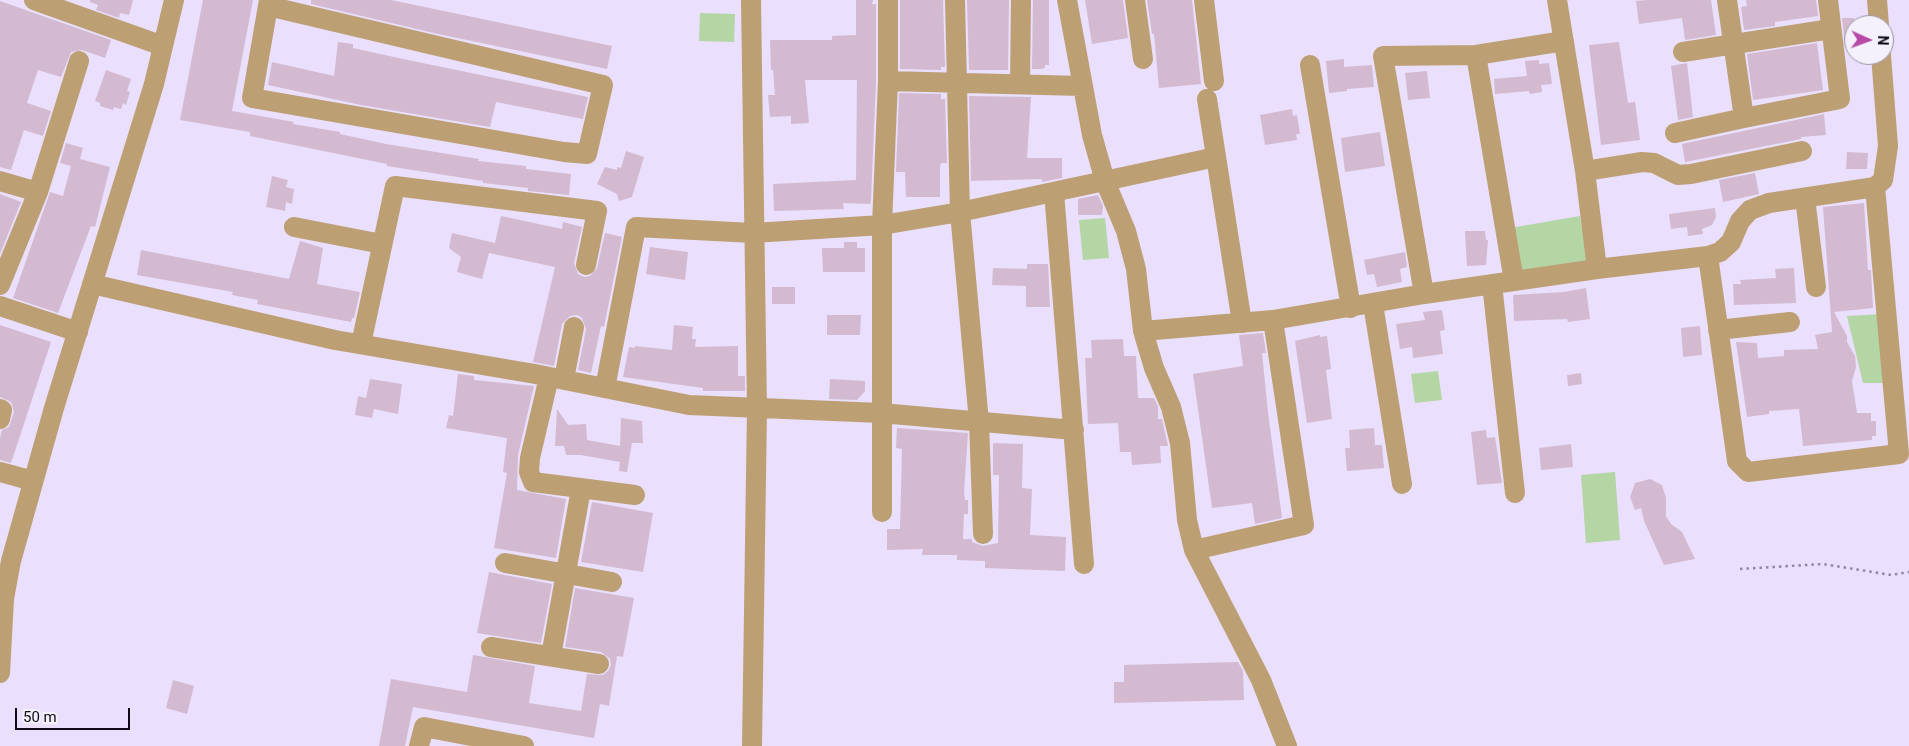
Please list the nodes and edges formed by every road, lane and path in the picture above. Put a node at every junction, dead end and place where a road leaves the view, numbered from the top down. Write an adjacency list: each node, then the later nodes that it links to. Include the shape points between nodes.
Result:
1 (34, 0): 15 (street)
2 (174, 0): 20 (street)
3 (751, 0): 45 (street)
4 (888, 0): 27 (street)
5 (955, 0): 28 (street)
6 (1021, 0): 29 (street)
7 (1067, 0): 30 (street)
8 (1135, 0): 23 (street)
9 (1204, 0): 34 (street)
10 (1557, 0): 18 (street)
11 (1727, 0): 19 (street)
12 (1828, 0): 17 (street)
13 (1877, 0): 16 (street)
14 (268, 3): 14 (street, via 252,98 587,154 603,86)
15 (72, 6): 20 (street)
16 (1878, 15)
17 (1831, 29): 19 (street); 31 (street, via 1840,99)
18 (1564, 41): 22 (street); 35 (street)
19 (1733, 45): 21 (street); 31 (street)
20 (162, 46): 51 (street, via 154,84)
21 (1684, 52)
22 (1476, 55): 50 (street); 55 (street, via 1383,56)
23 (1143, 59)
24 (79, 61): 39 (street)
25 (1310, 65): 58 (street)
26 (1882, 65): 38 (street, via 1888,146 1882,180)
27 (888, 81): 28 (street); 43 (street)
28 (956, 82): 29 (street); 42 (street)
29 (1020, 84): 30 (street)
30 (1082, 86): 37 (street)
31 (1744, 118): 32 (street)
32 (1675, 134)
33 (1802, 152): 35 (street, via 1691,174 1678,175 1648,162)
34 (1216, 157): 37 (street); 61 (street)
35 (1584, 171): 49 (street)
36 (0, 181): 39 (street)
37 (1105, 181): 40 (street); 64 (street, via 1126,231 1136,268)
38 (1875, 187): 41 (street); 63 (street, via 1899,454 1748,472 1737,461)
39 (38, 192): 53 (street)
40 (1054, 192): 42 (street); 74 (street)
41 (1805, 198): 47 (street, via 1769,203 1750,210 1740,221 1731,242 1720,252); 54 (street)
42 (960, 212): 43 (street); 73 (street)
43 (882, 225): 45 (street); 71 (street)
44 (294, 227): 46 (street)
45 (754, 233): 68 (street, via 636,227); 70 (street)
46 (382, 244): 48 (street, via 395,186 597,211); 66 (street)
47 (1708, 256): 49 (street); 63 (street)
48 (586, 265)
49 (1597, 269): 50 (street)
50 (1514, 281): 52 (street)
51 (92, 284): 65 (street); 66 (street)
52 (1492, 284): 55 (street); 79 (street)
53 (0, 286)
54 (1816, 287)
55 (1424, 294): 56 (street)
56 (1373, 304): 58 (street); 77 (street)
57 (0, 306): 65 (street)
58 (1351, 308): 59 (street)
59 (1273, 320): 61 (street); 83 (street, via 1304,525)
60 (1790, 322): 63 (street)
61 (1242, 323): 64 (street)
62 (574, 327): 67 (street)
63 (1718, 330)
64 (1144, 331): 83 (street, via 1180,442 1186,520)
65 (78, 332): 76 (street)
66 (361, 344): 67 (street)
67 (557, 378): 68 (street); 78 (street, via 529,472 533,482)
68 (605, 388): 70 (street, via 689,405)
69 (0, 409): 72 (street)
70 (757, 409): 71 (street); 96 (street)
71 (880, 413): 73 (street); 81 (street)
72 (0, 418)
73 (979, 422): 74 (street); 82 (street)
74 (1074, 430): 85 (street)
75 (0, 472): 76 (street)
76 (33, 481): 93 (street, via 4,599)
77 (1402, 484)
78 (581, 489): 80 (street); 88 (street)
79 (1515, 493)
80 (635, 495)
81 (882, 512)
82 (982, 534)
83 (1194, 550): 97 (street, via 1261,680)
84 (505, 563): 88 (street)
85 (1084, 564)
86 (1740, 569): 87 (path, via 1823,564 1891,575)
87 (1909, 572)
88 (565, 574): 89 (street); 91 (street)
89 (612, 582)
90 (491, 647): 91 (street)
91 (551, 656): 92 (street)
92 (598, 664)
93 (0, 673)
94 (419, 746): 95 (street, via 424,727)
95 (524, 746)
96 (752, 746)
97 (1287, 746)

